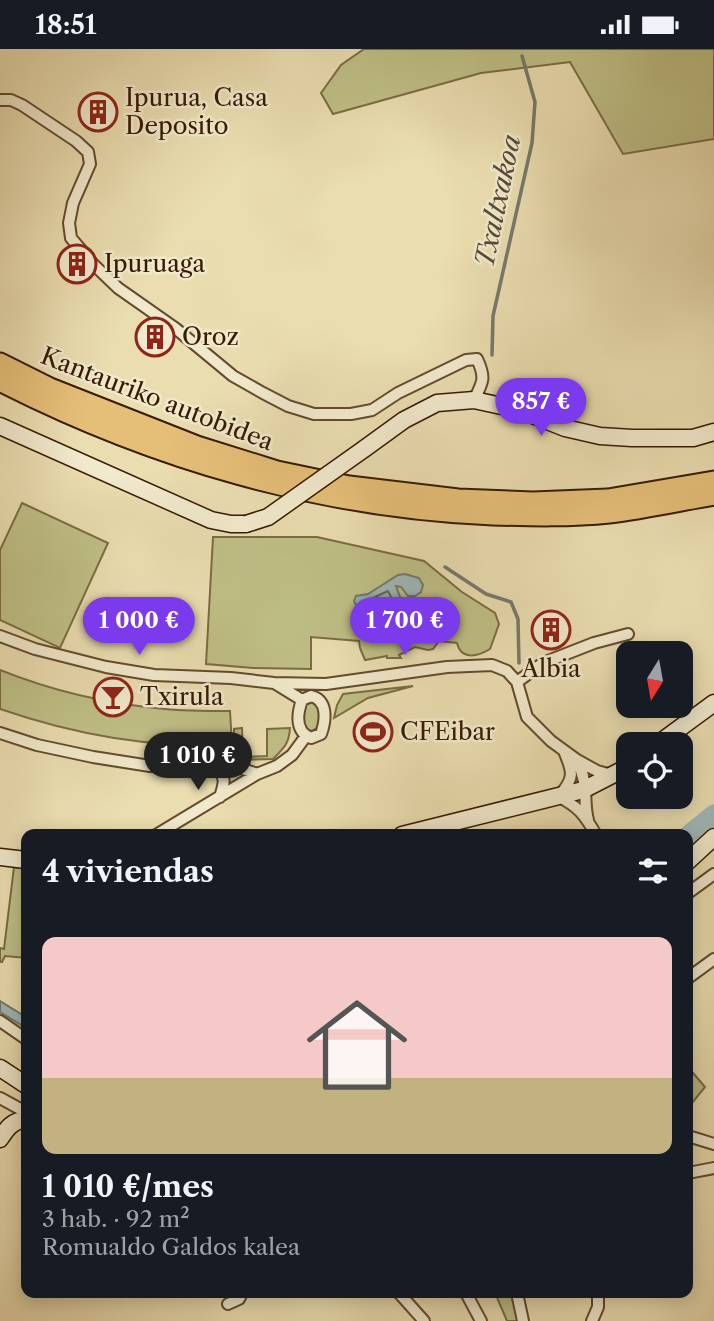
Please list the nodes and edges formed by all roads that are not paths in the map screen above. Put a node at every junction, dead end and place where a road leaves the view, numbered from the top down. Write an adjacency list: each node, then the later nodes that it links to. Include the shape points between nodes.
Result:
1 (0, 100): 4 (street, via 22,105 88,152 90,164 69,223 71,238 118,288 233,376 288,406 314,414 351,414 372,410 398,393 477,359 484,381)
2 (0, 363): 7 (highway, Kantauriko autobidea, via 50,388 197,446 277,471 362,488 533,502 608,499)
3 (0, 381): 8 (highway, Kantauriko autobidea, via 111,432 194,462 345,499 456,513 534,516 609,513)
4 (474, 400): 5 (main road, bridge, via 438,403 404,420 268,517 246,524 211,520); 6 (main road, via 600,436 693,437)
5 (0, 426)
6 (714, 432)
7 (714, 481)
8 (714, 495)
9 (628, 634): 11 (street, via 543,663)
10 (0, 636): 12 (street, via 106,667)
11 (517, 682): 13 (street, via 492,665); 20 (street, via 527,717)
12 (274, 683): 13 (street); 15 (street)
13 (326, 684): 14 (street)
14 (315, 697): 15 (street); 19 (street, via 323,706 323,728 316,737)
15 (302, 700): 19 (street, via 298,722)
16 (714, 703): 17 (main road)
17 (674, 732)
18 (0, 733): 22 (street, via 104,759)
19 (306, 736): 24 (street, via 277,767)
20 (563, 748): 21 (street); 27 (street, via 572,775)
21 (577, 760): 25 (street); 26 (street)
22 (216, 768): 24 (street, via 240,768); 28 (street, via 225,781)
23 (616, 772): 25 (main road)
24 (257, 775): 28 (street)
25 (612, 775): 26 (main road)
26 (585, 789): 27 (main road); 29 (street)
27 (558, 796): 29 (street); 31 (main road)
28 (220, 797): 30 (street)
29 (588, 820): 32 (street)
30 (166, 829)
31 (426, 829)
32 (593, 829)
33 (714, 837): 34 (main road)
34 (693, 856)
35 (0, 857): 36 (main road)
36 (21, 859)
37 (714, 874): 38 (street)
38 (693, 889)
39 (714, 959): 40 (street)
40 (693, 974)
41 (0, 1021): 42 (street)
42 (21, 1036)
43 (0, 1068): 44 (main road)
44 (21, 1082)
45 (2, 1099): 46 (street); 47 (street)
46 (21, 1109)
47 (15, 1125)
48 (693, 1138): 49 (street)
49 (714, 1144)
50 (714, 1168): 51 (street)
51 (693, 1172)
52 (240, 1298): 57 (street)
53 (403, 1298): 58 (street)
54 (469, 1298): 59 (street)
55 (518, 1298): 60 (street)
56 (598, 1298): 61 (street)
57 (228, 1304)
58 (424, 1321)
59 (481, 1321)
60 (523, 1321)
61 (592, 1321)

